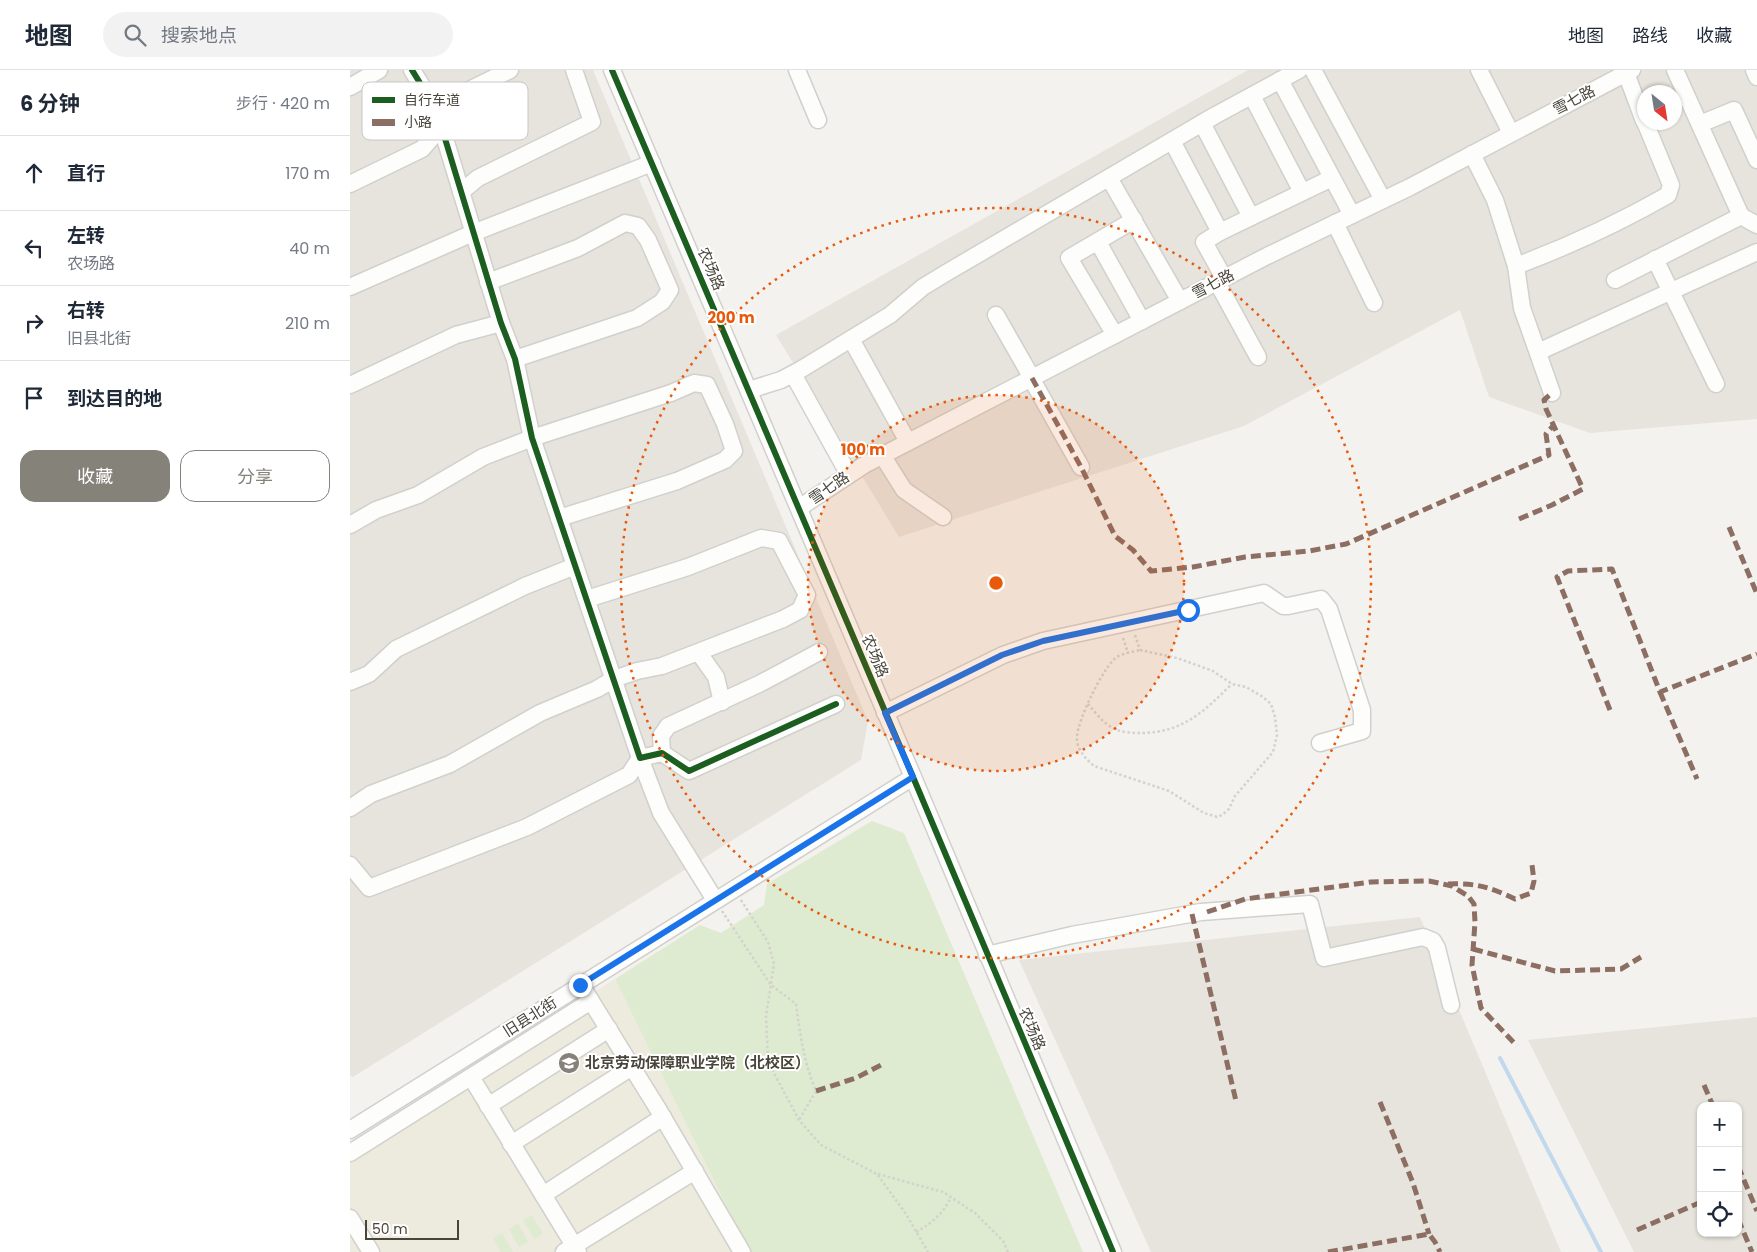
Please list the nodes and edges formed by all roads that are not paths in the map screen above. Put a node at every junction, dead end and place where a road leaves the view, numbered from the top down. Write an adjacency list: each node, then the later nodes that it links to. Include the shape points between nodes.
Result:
1 (379, 70): 17 (street)
2 (412, 70): 15 (street)
3 (510, 70): 16 (street)
4 (574, 70): 34 (street, via 592,122 478,178)
5 (612, 70): 30 (street, 农场路)
6 (797, 70): 20 (street)
7 (1299, 70): 14 (street)
8 (1313, 70): 36 (street)
9 (1479, 70): 24 (street)
10 (1675, 70): 22 (street)
11 (1754, 70): 13 (street)
12 (1620, 73): 19 (street); 24 (street, 雪七路)
13 (1757, 77)
14 (1280, 80): 18 (street); 32 (street)
15 (419, 82)
16 (486, 82)
17 (350, 87)
18 (1252, 96): 21 (street); 35 (street)
19 (1637, 106)
20 (818, 120)
21 (1202, 123): 27 (street); 38 (street)
22 (1700, 124): 29 (street, via 1734,110); 41 (street)
23 (1648, 130): 47 (street, via 1671,185 1668,195 1631,217)
24 (1511, 133): 28 (street, 雪七路)
25 (430, 140): 33 (street, via 422,149)
26 (446, 140): 34 (street)
27 (1172, 141): 31 (street); 42 (street)
28 (1472, 154): 36 (street, 雪七路); 47 (street, via 1495,200)
29 (1757, 160)
30 (652, 163): 43 (street); 67 (street, 农场路)
31 (1109, 178): 39 (street); 59 (street, via 924,287 890,315)
32 (1332, 178): 35 (street); 37 (street)
33 (350, 184)
34 (461, 192): 43 (street)
35 (1302, 192): 38 (street)
36 (1383, 200): 37 (street, 雪七路)
37 (1352, 215): 40 (street, 雪七路)
38 (1251, 217): 42 (street)
39 (1134, 220): 44 (street); 53 (street)
40 (1335, 223): 48 (street, 雪七路); 54 (street)
41 (1753, 225): 46 (street)
42 (1220, 232): 48 (street, via 1204,242)
43 (473, 233): 50 (street); 51 (street)
44 (1098, 242): 56 (street); 58 (street, via 1070,258)
45 (1757, 252): 52 (street)
46 (1655, 258): 49 (street); 52 (street)
47 (1516, 266): 60 (street, via 1522,308)
48 (1221, 280): 53 (street, 雪七路); 61 (street)
49 (1615, 280)
50 (488, 282): 57 (street); 62 (street, via 578,248 624,224 638,226 648,240 670,290 662,302 637,318)
51 (350, 286)
52 (1671, 291): 60 (street); 65 (street)
53 (1180, 301): 56 (street, 雪七路)
54 (1374, 303)
55 (996, 315): 64 (street)
56 (1142, 321): 58 (street, 雪七路)
57 (501, 323): 62 (street); 66 (street, via 456,335)
58 (1114, 335): 64 (street, 雪七路)
59 (851, 339): 63 (street); 70 (street)
60 (1538, 352): 68 (street)
61 (1258, 357)
62 (515, 359): 69 (street)
63 (793, 374): 67 (street); 73 (street)
64 (1031, 378): 70 (street, 雪七路); 72 (street)
65 (1716, 384)
66 (350, 385)
67 (749, 390): 74 (street, 农场路)
68 (1552, 393)
69 (532, 438): 76 (street); 76 (street, via 662,396 694,382 707,385 725,424 734,451 725,460 677,481); 77 (street, via 483,457 418,495 376,510)
70 (908, 442): 71 (street, 雪七路)
71 (882, 455): 73 (street, 雪七路); 75 (street, via 904,490)
72 (1081, 467)
73 (849, 475): 74 (street, 雪七路)
74 (799, 508): 86 (street, 农场路)
75 (943, 517)
76 (559, 518): 78 (street)
77 (350, 525)
78 (575, 566): 79 (street); 83 (street, via 525,586 396,649 369,674)
79 (587, 599): 81 (street, via 761,538 779,541 807,595 800,610); 82 (street)
80 (819, 652): 84 (street)
81 (699, 653): 82 (street); 84 (street, via 716,676)
82 (614, 679): 89 (street); 91 (street, via 540,713 450,764 371,794)
83 (350, 682)
84 (722, 702): 88 (street, via 668,726 661,736)
85 (836, 704): 88 (street, via 689,771)
86 (885, 713): 87 (street, via 1002,655 1043,641 1264,593 1283,606 1321,599 1329,609 1362,710 1362,731); 90 (street, 农场路)
87 (1320, 743)
88 (662, 753): 89 (street)
89 (640, 758): 92 (street, via 629,775 527,827 370,888); 93 (street, via 661,813)
90 (913, 777): 93 (street, 旧县北街); 94 (street, 农场路)
91 (350, 808)
92 (350, 866)
93 (715, 900): 95 (street, 旧县北街)
94 (987, 955): 97 (street, via 1072,935 1201,912 1310,904 1324,958 1423,937 1433,941 1438,948); 112 (street, 农场路)
95 (580, 985): 96 (street); 103 (street, 旧县北街)
96 (591, 1001): 98 (street); 100 (street)
97 (1451, 1005)
98 (609, 1029): 99 (street); 101 (street)
99 (632, 1067): 102 (street); 104 (street)
100 (471, 1077): 101 (street); 105 (street)
101 (488, 1106): 104 (street)
102 (663, 1117): 106 (street); 107 (street)
103 (350, 1130)
104 (511, 1144): 107 (street)
105 (350, 1153)
106 (695, 1171): 109 (street); 111 (street)
107 (543, 1195): 109 (street)
108 (350, 1218): 110 (street)
109 (572, 1250)
110 (371, 1252)
111 (742, 1252)
112 (1113, 1252)

